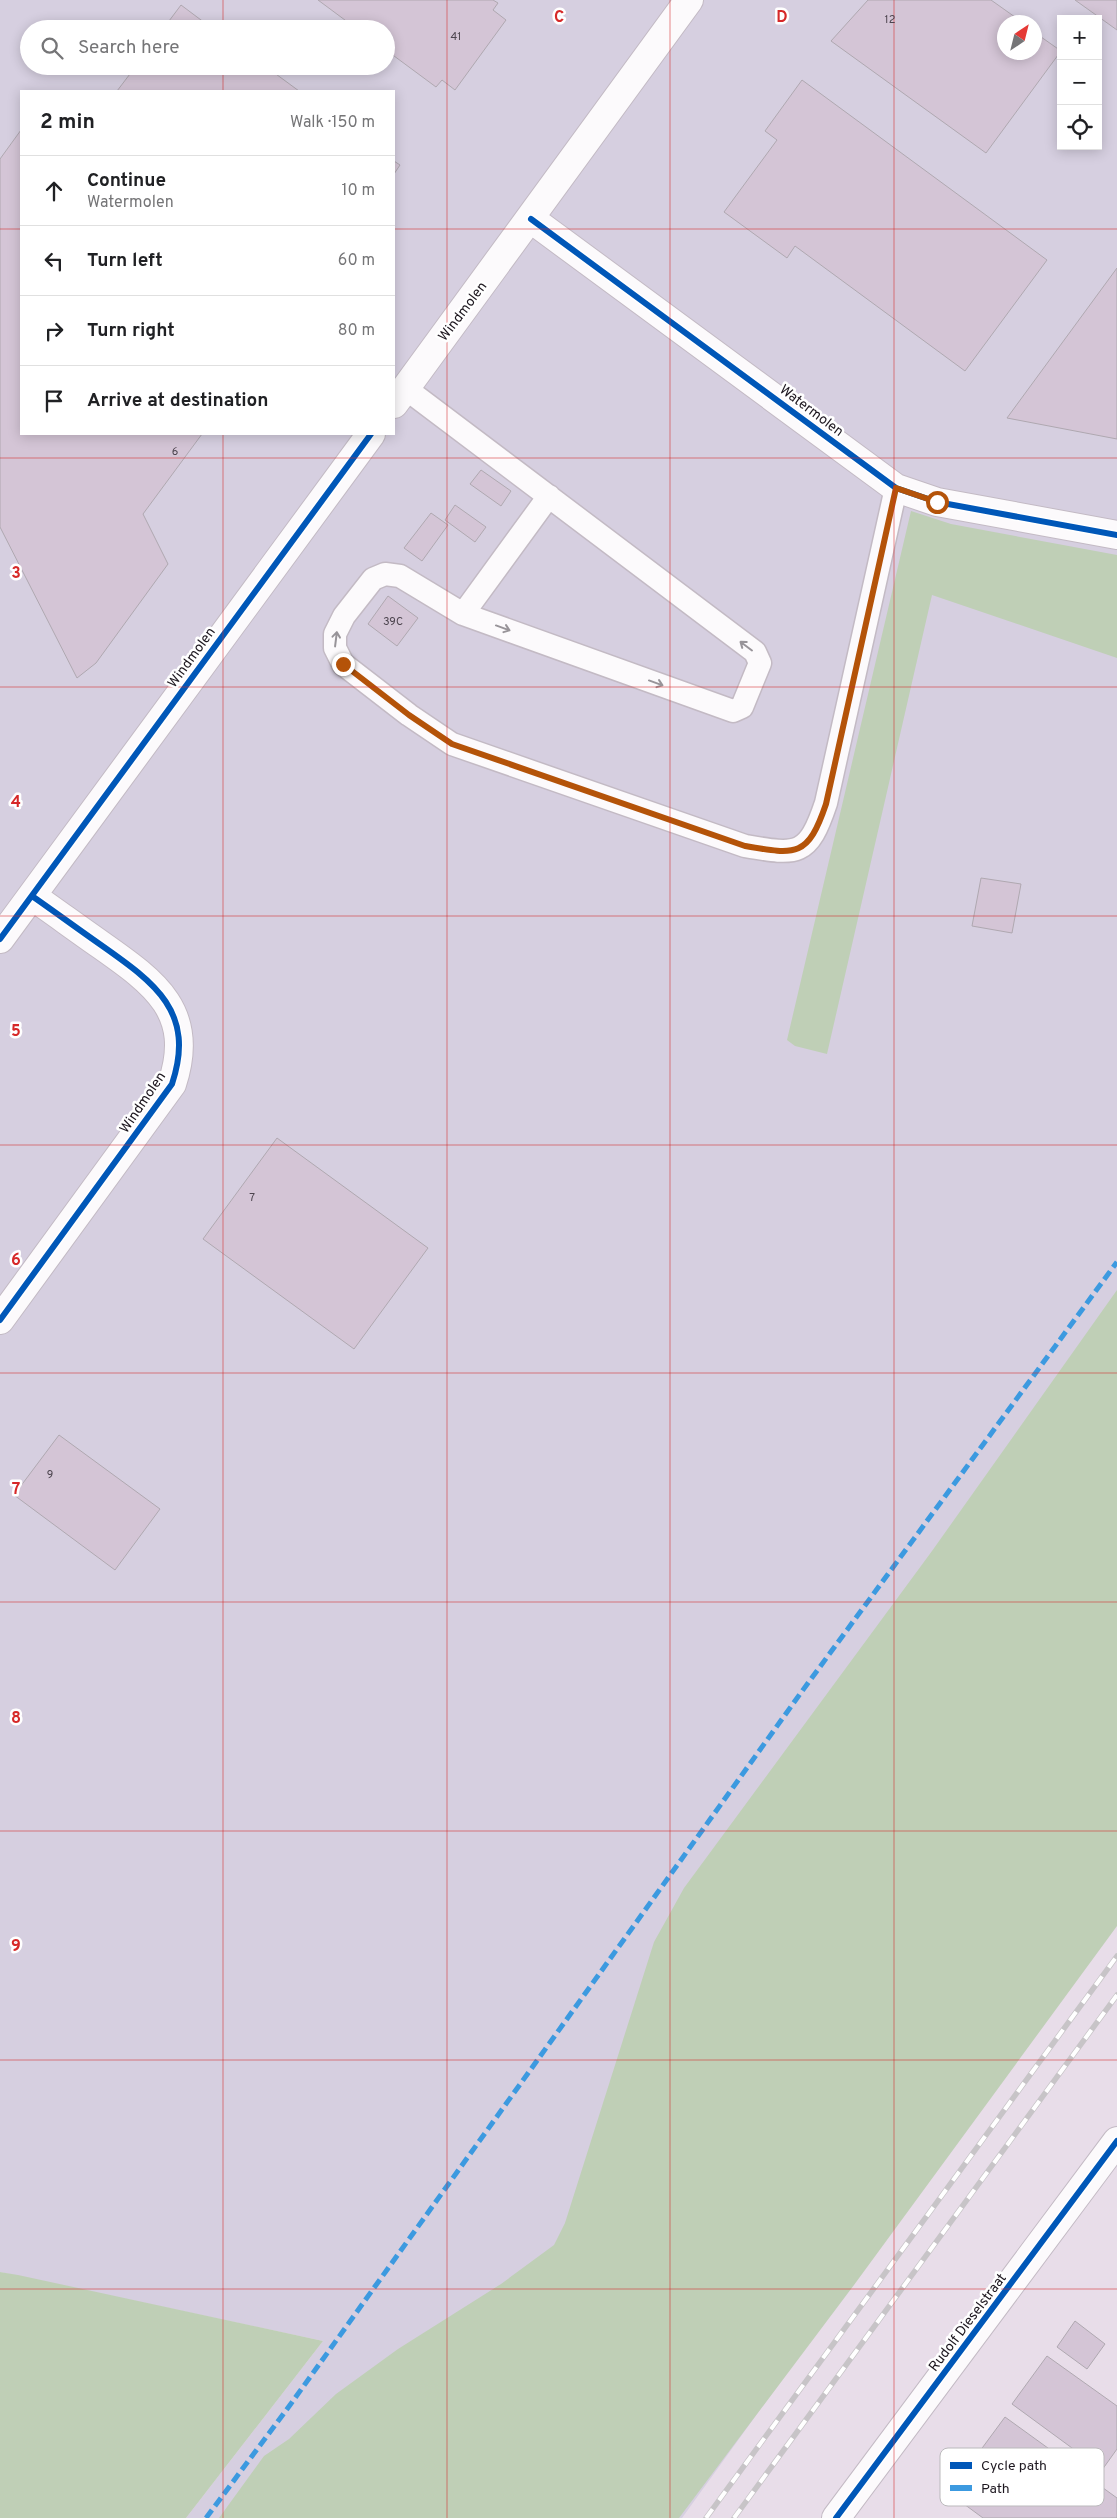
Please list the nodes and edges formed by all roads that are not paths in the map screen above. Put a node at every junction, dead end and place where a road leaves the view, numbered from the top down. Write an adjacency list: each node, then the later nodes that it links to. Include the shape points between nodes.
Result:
1 (688, 0): 2 (street)
2 (531, 219): 3 (street, Windmolen); 5 (street, Watermolen)
3 (400, 396): 6 (lane)
4 (371, 435): 9 (street, Windmolen)
5 (896, 488): 7 (street, Watermolen, via 937,502); 8 (lane, one-way to 8, via 826,804 812,838 800,848 785,853 745,846 452,744 343,664 335,648 335,634 344,616 373,579 385,574 400,576)
6 (549, 496): 8 (lane); 8 (lane, one-way to 6, via 733,711 742,706 760,663 755,652)
7 (1117, 535)
8 (464, 614)
9 (32, 896): 10 (street, Windmolen); 11 (street, Windmolen, via 144,975 174,1015 180,1040 180,1062 172,1084)
10 (0, 939)
11 (0, 1320)
12 (1117, 2140): 13 (street, Rudolf Dieselstraat)
13 (836, 2518)

